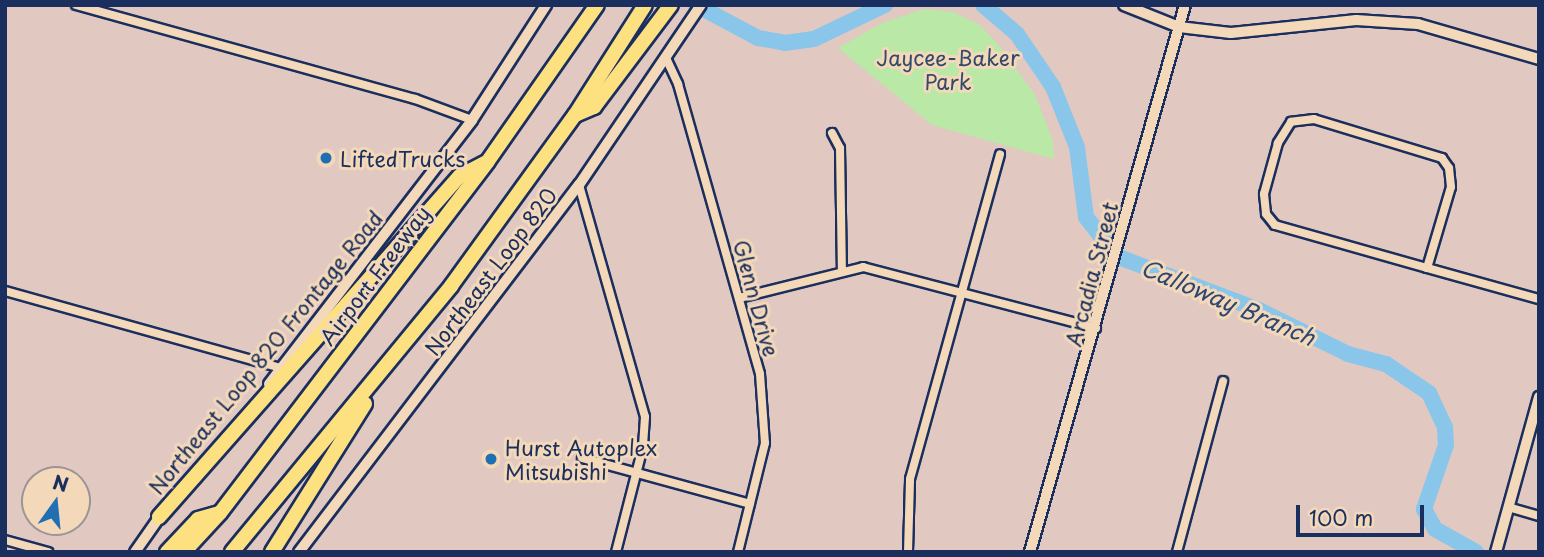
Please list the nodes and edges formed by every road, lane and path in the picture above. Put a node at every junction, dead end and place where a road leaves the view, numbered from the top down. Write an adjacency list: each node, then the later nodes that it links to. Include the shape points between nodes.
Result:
1 (76, 5): 13 (street, via 415,99)
2 (546, 5): 13 (main road, Northeast Loop 820 Frontage Road)
3 (597, 5): 16 (highway, Airport Freeway)
4 (701, 5): 10 (main road, Northeast Loop 820)
5 (1124, 5): 9 (main road)
6 (1185, 5): 9 (main road, Arcadia Street)
7 (644, 6): 12 (highway)
8 (667, 11): 12 (highway, via 594,107)
9 (1179, 27): 11 (main road, via 1231,33 1356,20 1418,23); 24 (main road, Arcadia Street)
10 (666, 58): 17 (main road, Northeast Loop 820); 22 (street, Glenn Drive, via 678,84)
11 (1539, 59)
12 (575, 115): 26 (highway)
13 (472, 120): 25 (main road, Northeast Loop 820 Frontage Road)
14 (832, 133): 19 (street, via 840,148)
15 (1000, 154): 20 (street)
16 (488, 161): 33 (highway, Airport Freeway); 35 (highway, via 460,176)
17 (579, 185): 30 (street, via 645,417); 43 (main road, Northeast Loop 820)
18 (1427, 268): 18 (street, via 1451,181 1446,162 1427,150 1314,119 1292,122 1282,135 1268,181 1266,214 1275,225); 23 (street)
19 (842, 269): 20 (street, via 883,270); 22 (street)
20 (962, 289): 24 (street); 46 (street, via 910,479)
21 (5, 292): 25 (street)
22 (739, 298): 31 (street, Glenn Drive, via 760,374 766,427)
23 (1539, 299)
24 (1096, 328): 47 (main road, Arcadia Street)
25 (281, 368): 35 (main road, Northeast Loop 820 Frontage Road, via 206,454)
26 (377, 381): 41 (highway); 42 (highway, via 349,436)
27 (1223, 382): 48 (street)
28 (1539, 397): 32 (main road)
29 (582, 458): 30 (street)
30 (637, 472): 31 (street); 44 (street)
31 (750, 504): 45 (street, Glenn Drive)
32 (1508, 506): 34 (street); 49 (main road)
33 (220, 513): 39 (highway, Airport Freeway, via 198,519); 40 (highway)
34 (1539, 516)
35 (159, 517): 38 (main road, Northeast Loop 820 Frontage Road)
36 (5, 540): 37 (street)
37 (48, 552)
38 (135, 552)
39 (167, 552)
40 (184, 552)
41 (232, 552)
42 (272, 552)
43 (299, 552)
44 (615, 552)
45 (738, 552)
46 (908, 552)
47 (1030, 552)
48 (1177, 552)
49 (1496, 552)

